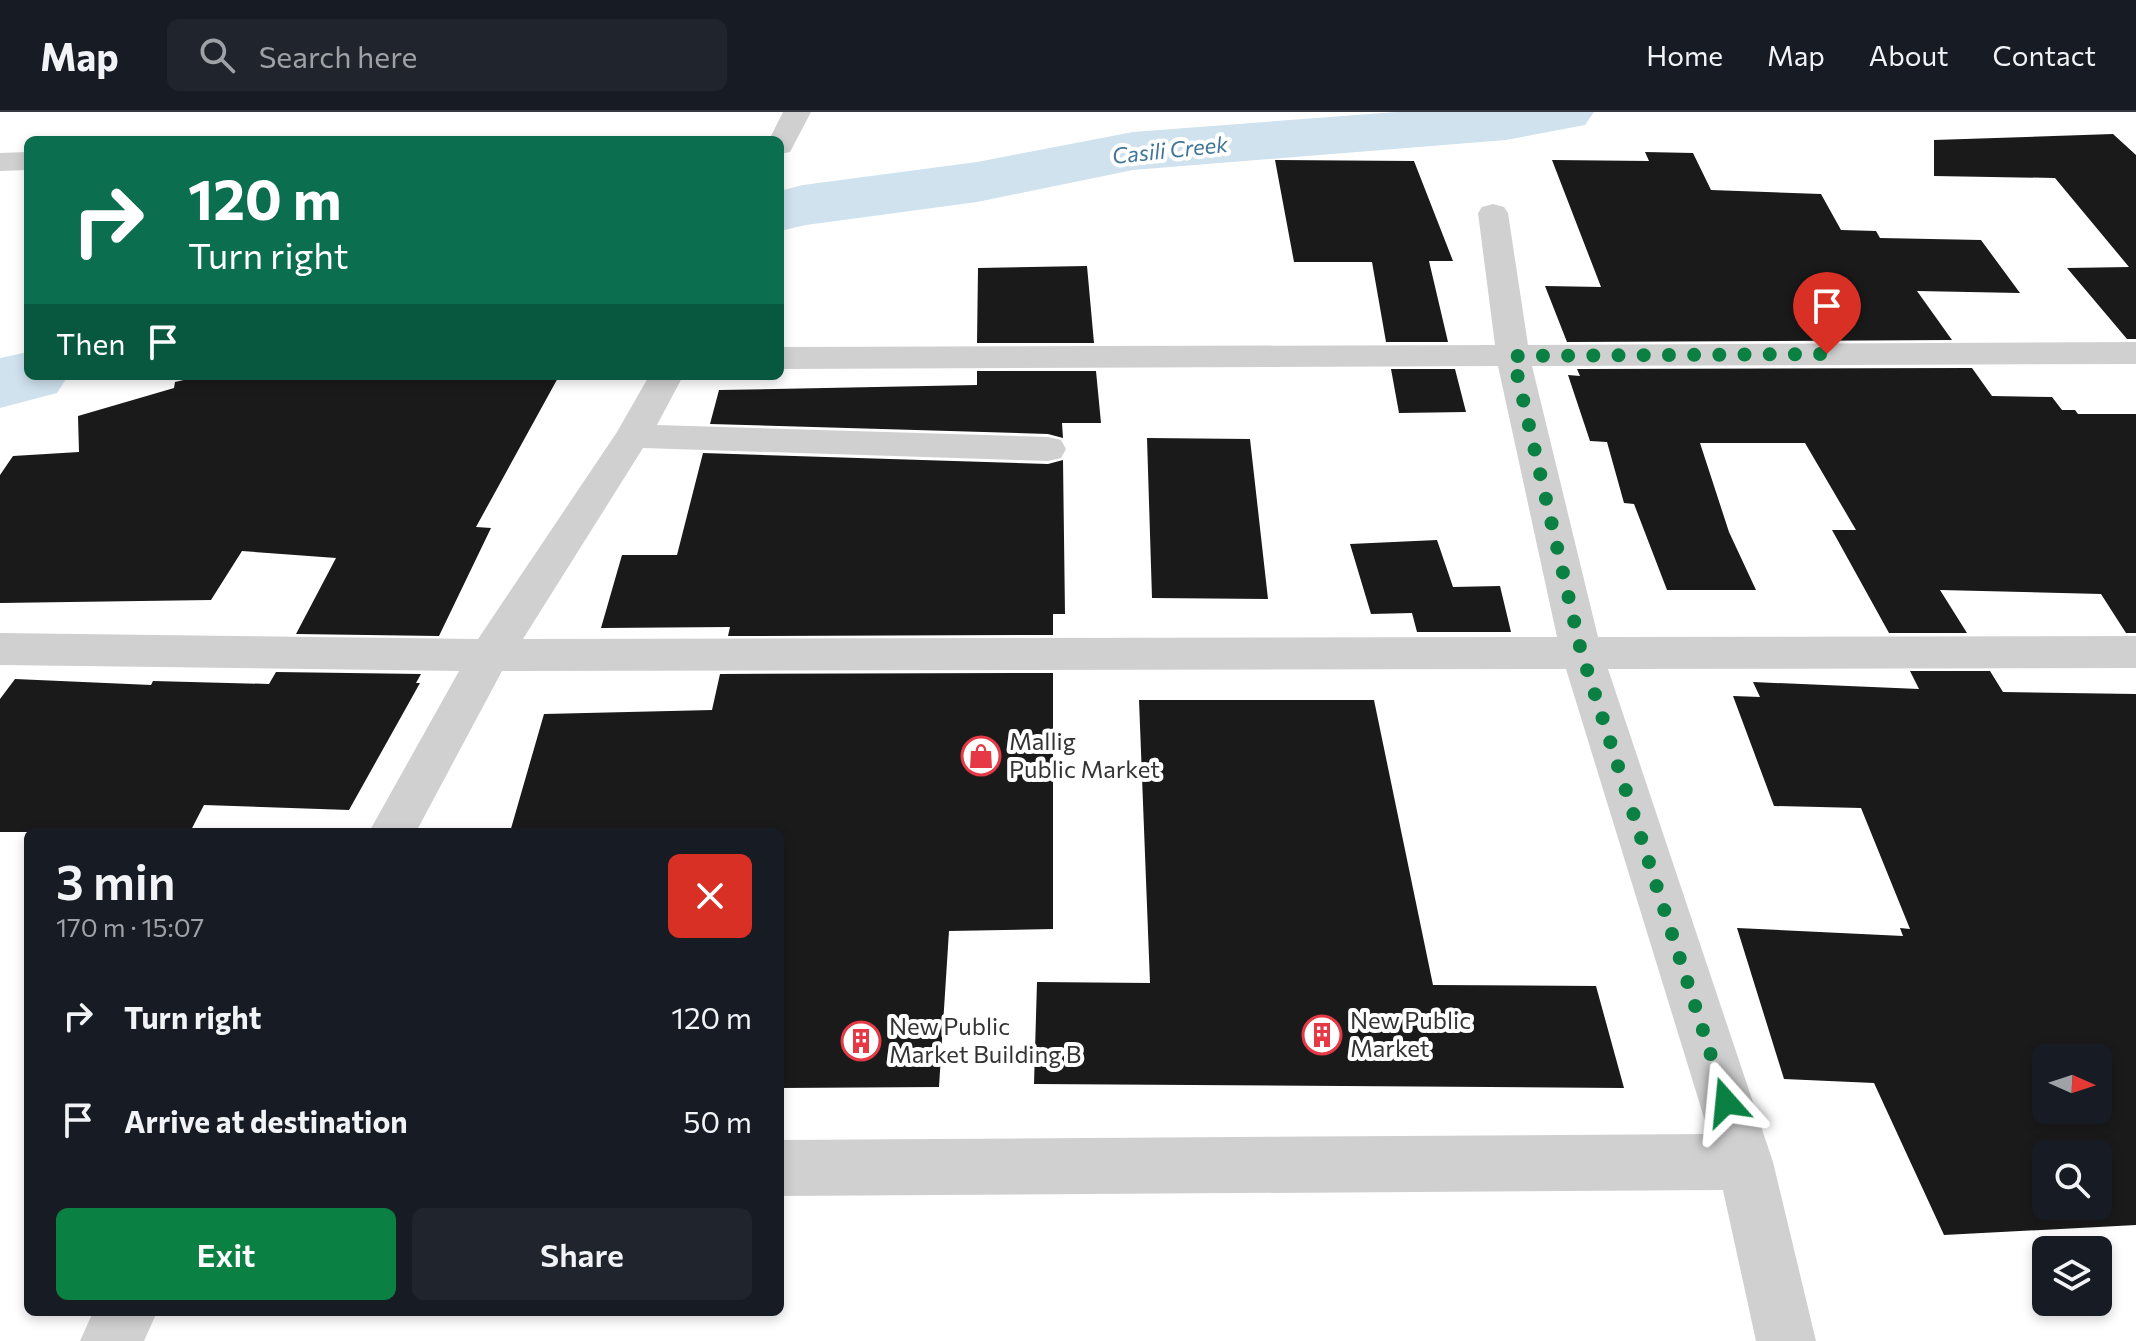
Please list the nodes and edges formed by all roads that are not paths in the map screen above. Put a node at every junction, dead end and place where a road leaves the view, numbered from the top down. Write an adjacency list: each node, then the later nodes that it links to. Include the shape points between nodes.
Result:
1 (797, 112): 2 (street)
2 (784, 138)
3 (24, 161): 4 (street)
4 (0, 162)
5 (1493, 213): 7 (street)
6 (2136, 353): 7 (street)
7 (1513, 356): 8 (street); 13 (street)
8 (784, 358)
9 (664, 380): 10 (street)
10 (633, 436): 11 (street); 15 (street)
11 (1048, 449)
12 (0, 649): 15 (street)
13 (1581, 651): 14 (street); 15 (street); 17 (street)
14 (2136, 652)
15 (490, 655): 16 (street)
16 (394, 828)
17 (1745, 1162): 18 (street); 21 (street)
18 (784, 1168)
19 (125, 1316): 20 (street)
20 (110, 1341)
21 (1786, 1341)

